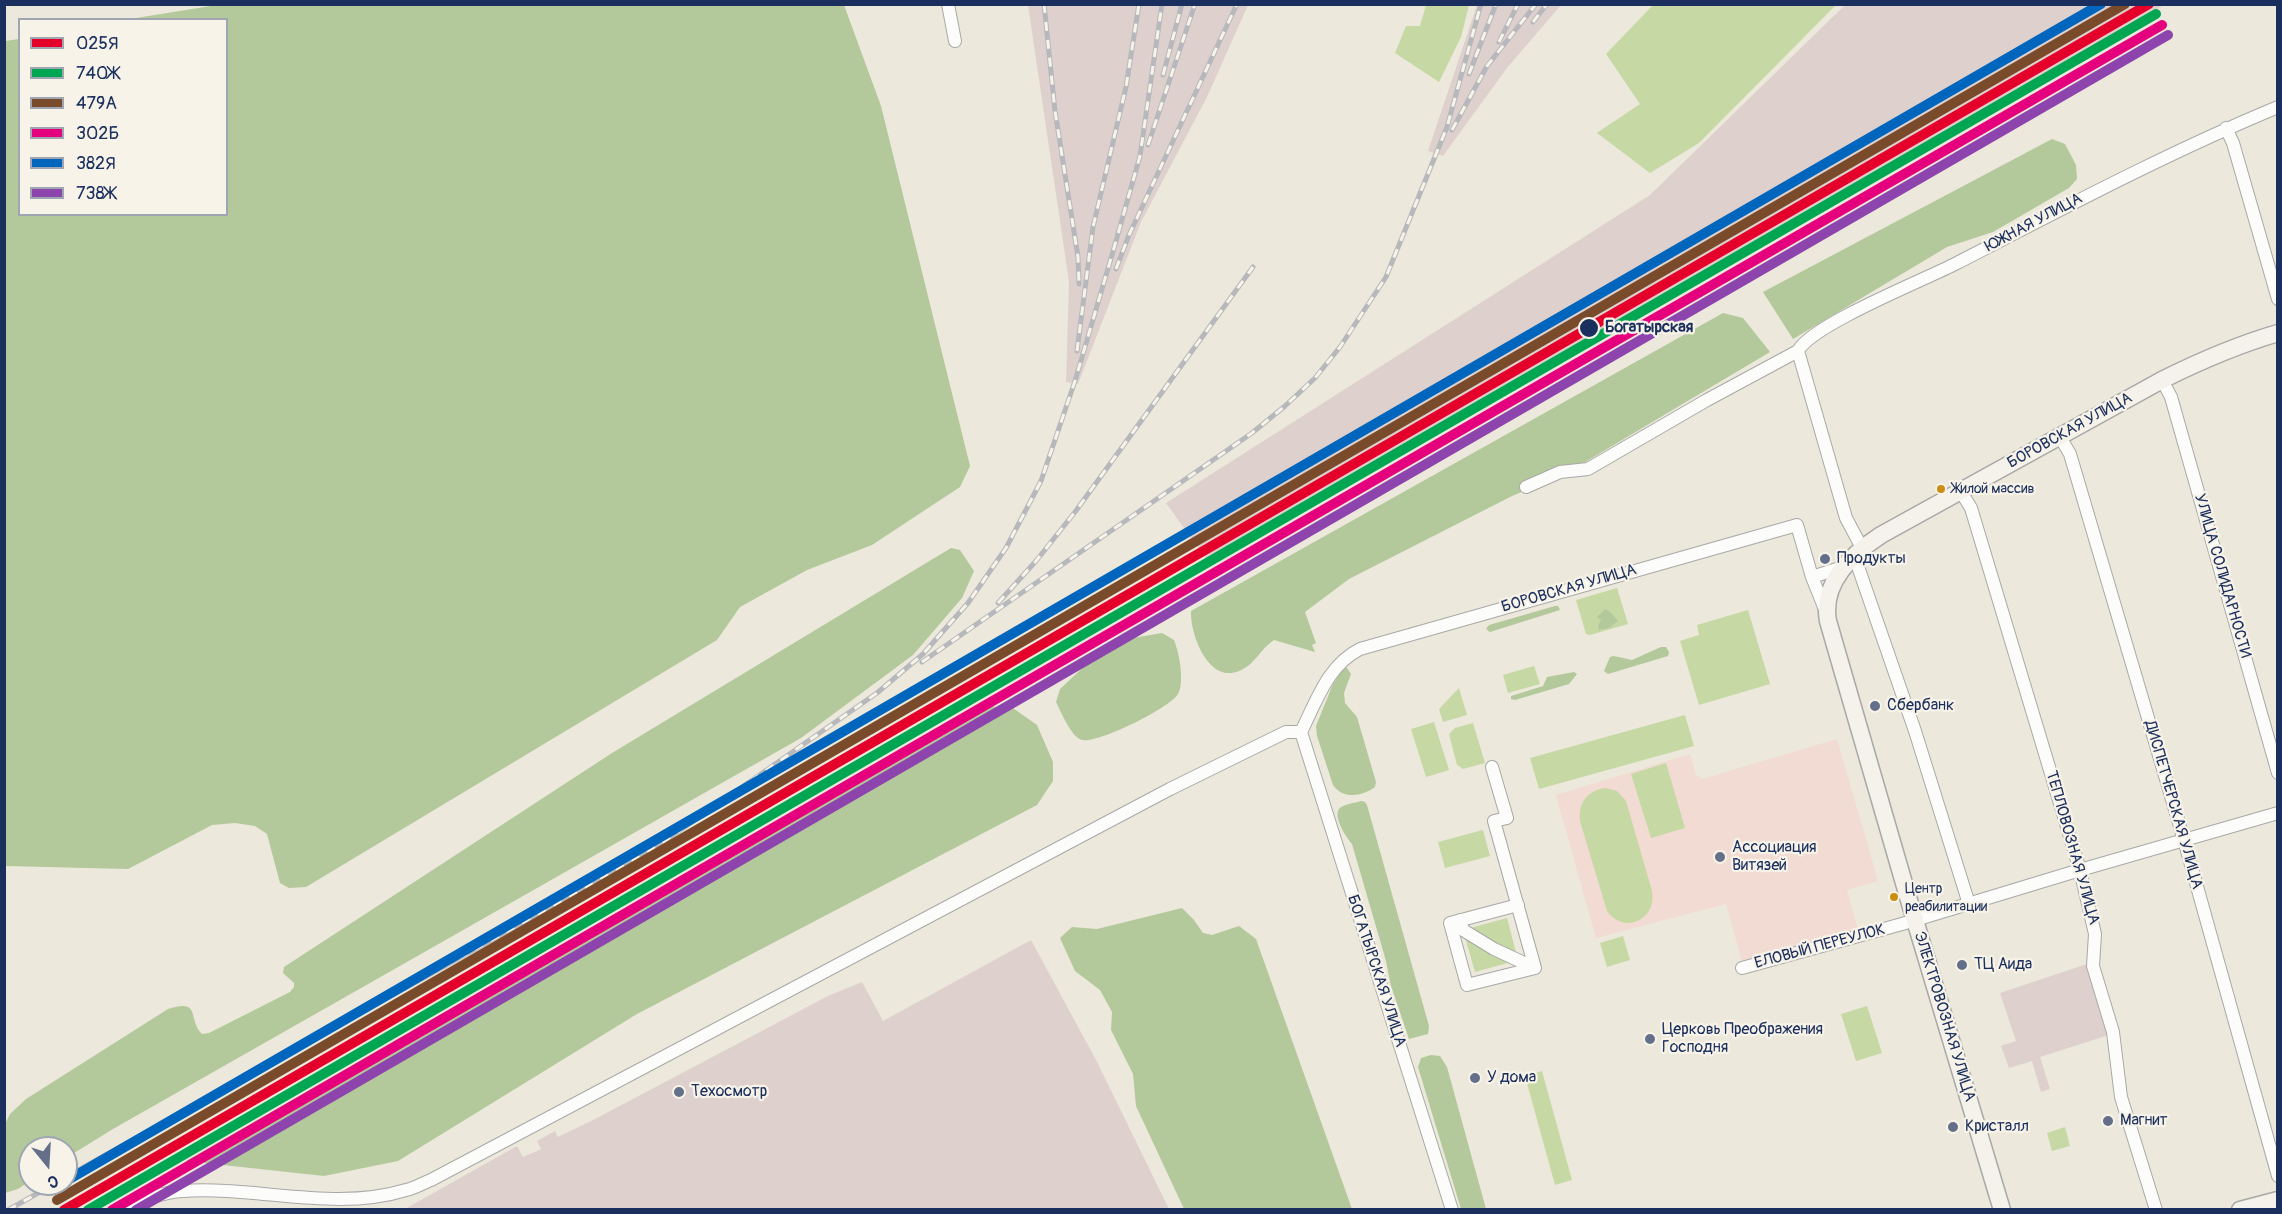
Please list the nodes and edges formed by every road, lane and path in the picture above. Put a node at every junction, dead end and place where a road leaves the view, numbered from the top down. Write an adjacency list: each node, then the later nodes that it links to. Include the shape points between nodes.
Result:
1 (948, 4): 2 (street)
2 (955, 41)
3 (2277, 107): 4 (street, ЮЖНАЯ УЛИЦА)
4 (2226, 128): 5 (street); 7 (street, ЮЖНАЯ УЛИЦА, via 1825,327)
5 (2277, 299)
6 (2277, 333): 8 (street, БОРОВСКАЯ УЛИЦА, via 2213,355)
7 (1798, 351): 10 (street, ЮЖНАЯ УЛИЦА, via 1588,469 1560,472); 12 (street)
8 (2162, 380): 9 (street, БОРОВСКАЯ УЛИЦА); 18 (street, УЛИЦА СОЛИДАРНОСТИ, via 2171,397)
9 (2060, 437): 11 (street, БОРОВСКАЯ УЛИЦА); 20 (street, ДИСПЕТЧЕРСКАЯ УЛИЦА, via 2070,454)
10 (1526, 487)
11 (1961, 492): 12 (street, БОРОВСКАЯ УЛИЦА); 21 (street, ТЕПЛОВОЗНАЯ УЛИЦА, via 1971,508)
12 (1858, 551): 13 (street, БОРОВСКАЯ УЛИЦА); 22 (street)
13 (1842, 567): 14 (street, БОРОВСКАЯ УЛИЦА); 15 (street, БОРОВСКАЯ УЛИЦА, via 1833,586)
14 (1812, 577): 15 (street); 16 (street, БОРОВСКАЯ УЛИЦА, via 1797,525 1360,649 1345,656 1333,669)
15 (1827, 616): 25 (street, ЭЛЕКТРОВОЗНАЯ УЛИЦА)
16 (1301, 732): 30 (street, via 1286,732 1170,789 406,1191 333,1198 181,1191); 31 (street, БОГАТЫРСКАЯ УЛИЦА)
17 (1492, 767): 23 (street, via 1507,818 1494,821)
18 (2277, 773)
19 (2277, 813): 20 (street, ЕЛОВЫЙ ПЕРЕУЛОК)
20 (2184, 840): 21 (street, ЕЛОВЫЙ ПЕРЕУЛОК); 28 (street, ДИСПЕТЧЕРСКАЯ УЛИЦА)
21 (2080, 870): 22 (street, ЕЛОВЫЙ ПЕРЕУЛОК); 33 (street, ТЕПЛОВОЗНАЯ УЛИЦА, via 2095,934 2093,966 2113,1032 2121,1097)
22 (1969, 904): 25 (street, ЕЛОВЫЙ ПЕРЕУЛОК)
23 (1518, 905): 24 (street); 26 (street)
24 (1460, 920): 26 (street, via 1463,930); 26 (street, via 1450,923 1467,986)
25 (1915, 920): 27 (street, ЕЛОВЫЙ ПЕРЕУЛОК); 32 (street, ЭЛЕКТРОВОЗНАЯ УЛИЦА)
26 (1535, 968)
27 (1742, 968)
28 (2277, 1176)
29 (2277, 1200): 34 (street)
30 (118, 1209)
31 (1452, 1209)
32 (2002, 1209)
33 (2156, 1209)
34 (2240, 1209)

